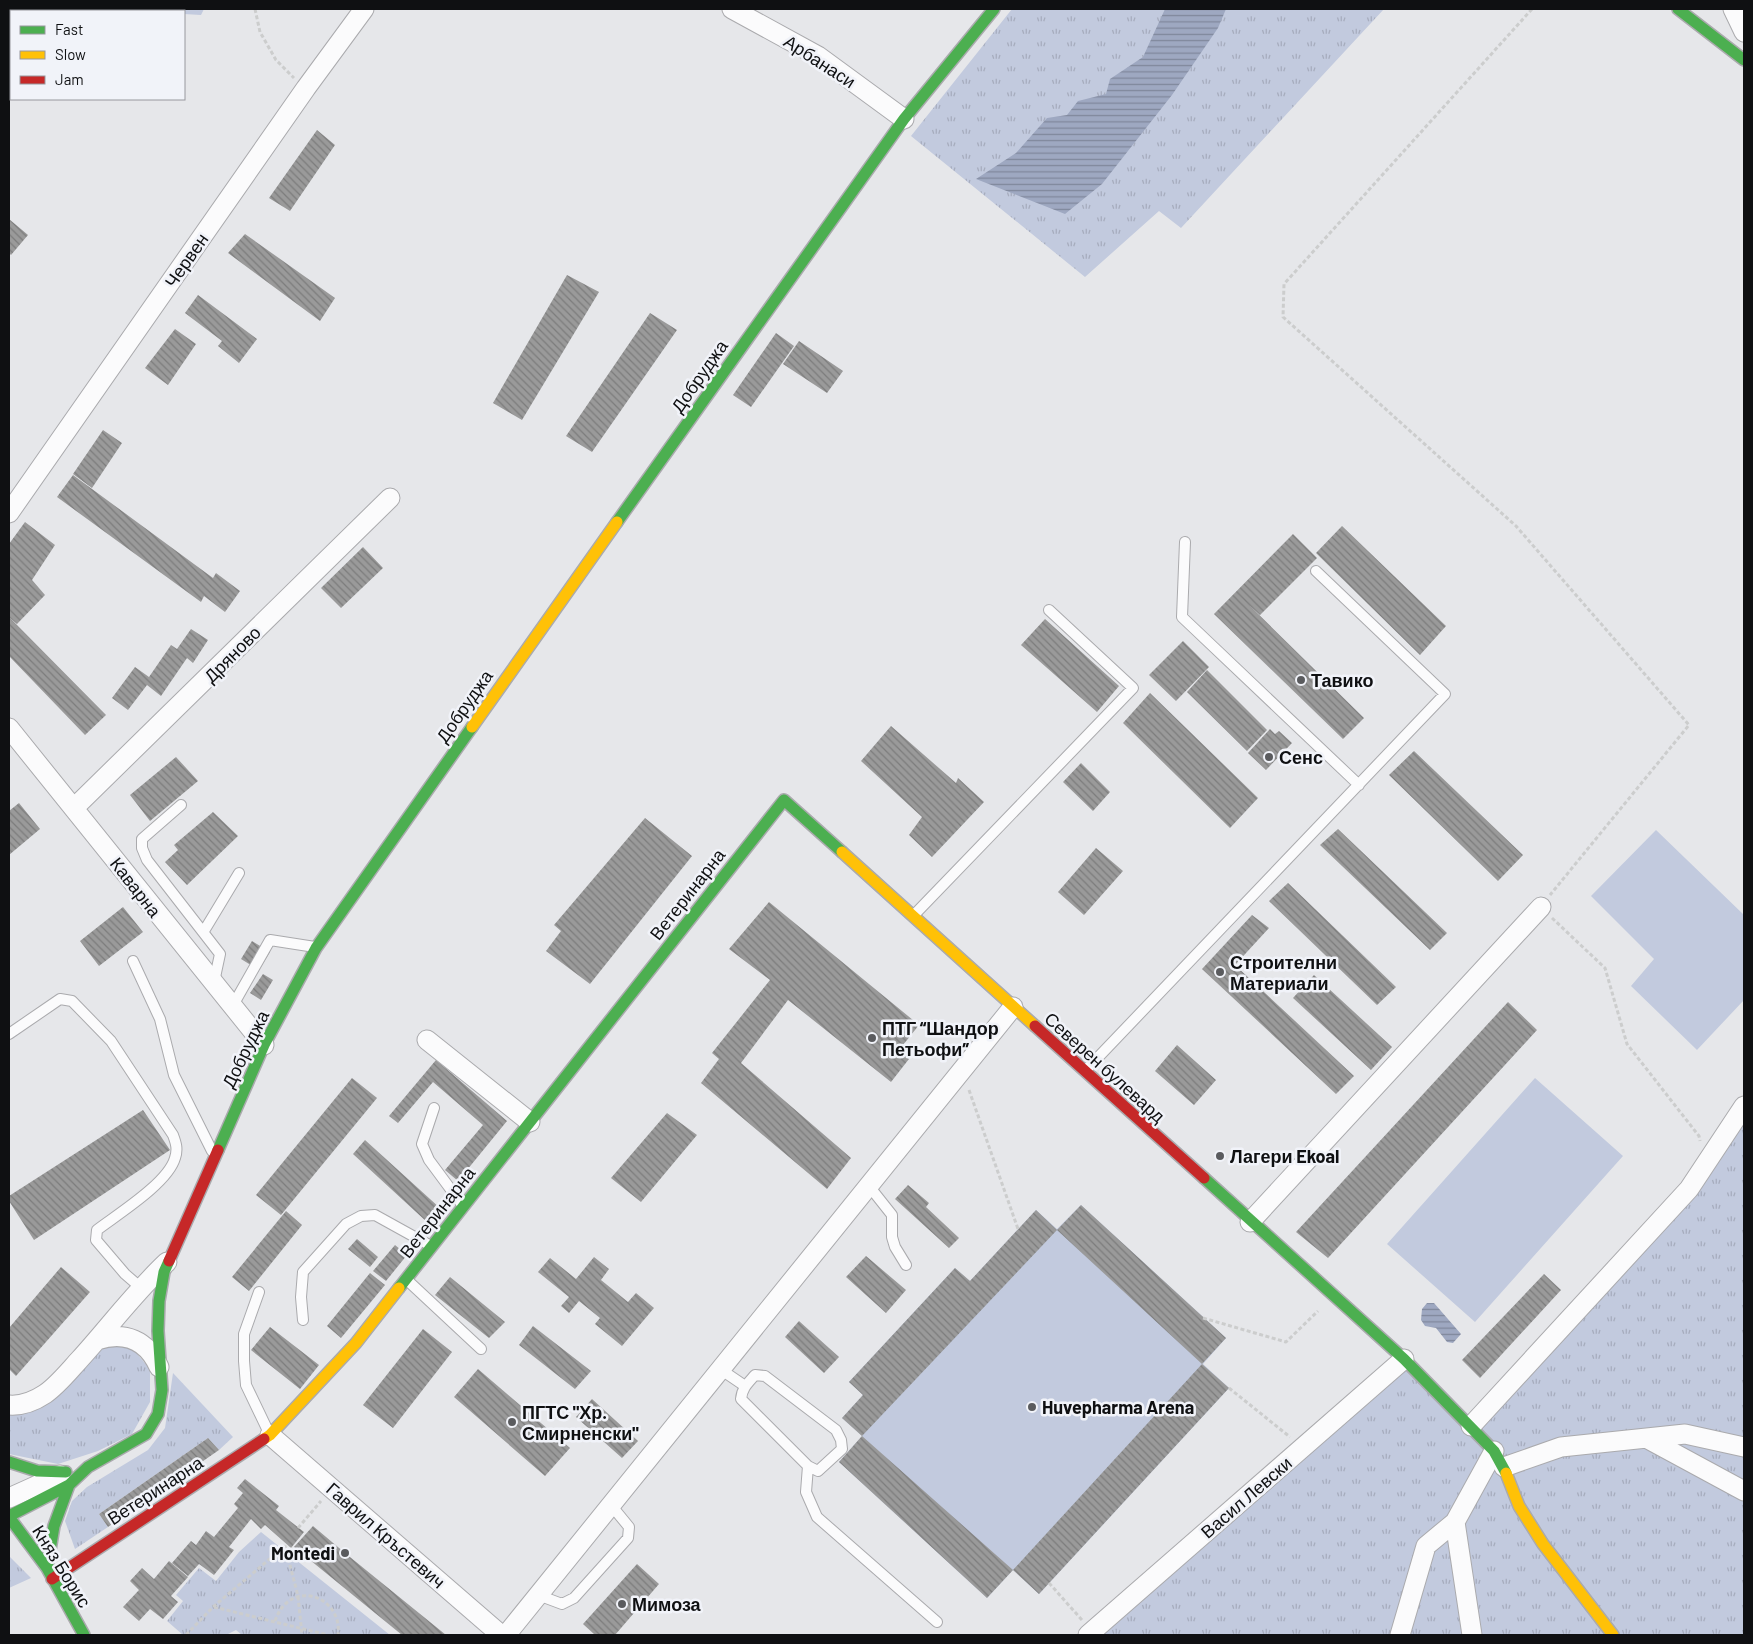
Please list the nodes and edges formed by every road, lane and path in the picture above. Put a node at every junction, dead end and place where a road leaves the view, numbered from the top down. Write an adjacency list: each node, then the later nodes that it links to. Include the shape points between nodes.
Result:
1 (254, 9): 12 (path, via 260,32 276,60)
2 (364, 9): 12 (street, Червен)
3 (732, 9): 13 (street, Арбанаси, via 818,56)
4 (994, 9): 13 (street, Добруджа)
5 (1532, 9): 25 (path, via 1284,284 1283,317 1516,526 1689,725)
6 (1678, 9): 9 (street)
7 (1699, 9): 9 (street)
8 (1733, 9): 10 (street)
9 (1707, 31): 11 (street)
10 (1744, 32)
11 (1744, 60)
12 (306, 88): 15 (street, Червен)
13 (904, 119): 28 (street, Добруджа)
14 (390, 498): 23 (street, Дряново)
15 (9, 513)
16 (1185, 542): 20 (lane, via 1182,617)
17 (1316, 571): 20 (lane, via 1446,694)
18 (1049, 610): 26 (lane, via 1133,688)
19 (9, 728): 23 (street, Каварна)
20 (1359, 785): 37 (lane)
21 (784, 800): 26 (street, Северен булевард); 40 (street, Ветеринарна)
22 (181, 805): 27 (lane, via 142,839 142,848 147,860)
23 (74, 808): 30 (street, Каварна)
24 (239, 873): 27 (lane)
25 (1541, 907): 42 (path, via 1605,968 1627,1044 1699,1136); 45 (street)
26 (913, 916): 32 (street, Северен булевард)
27 (204, 931): 30 (lane, via 220,954)
28 (316, 948): 31 (lane, via 270,940); 35 (street, Добруджа)
29 (133, 960): 41 (lane, via 160,1019 174,1075)
30 (213, 983): 31 (street, Каварна)
31 (232, 1007): 35 (street, Каварна)
32 (1013, 1007): 36 (street); 37 (street, Северен булевард)
33 (9, 1034): 51 (lane, via 60,999 72,1001 111,1041 173,1135 177,1146 175,1158 161,1181 95,1234 96,1240)
34 (427, 1040): 40 (street)
35 (264, 1045): 41 (street, Добруджа)
36 (962, 1070): 43 (street); 46 (path)
37 (1085, 1072): 45 (street, Северен булевард)
38 (1744, 1106): 42 (street)
39 (434, 1108): 44 (lane, via 422,1144 429,1160)
40 (530, 1122): 44 (street, Ветеринарна)
41 (214, 1157): 48 (street, Добруджа)
42 (1704, 1166): 64 (street, via 1689,1189)
43 (869, 1186): 49 (lane, via 892,1215 895,1247); 59 (street)
44 (463, 1206): 47 (street, Ветеринарна)
45 (1250, 1222): 53 (street, Северен булевард)
46 (1018, 1229)
47 (432, 1246): 50 (street, Ветеринарна); 55 (lane, via 375,1215 361,1216 346,1224 303,1272)
48 (168, 1260): 51 (street); 60 (street, Добруджа, via 158,1297)
49 (906, 1265)
50 (406, 1279): 57 (lane); 65 (street, Ветеринарна, via 356,1343)
51 (140, 1287): 56 (street)
52 (259, 1292): 65 (lane, via 244,1334 244,1361 246,1385)
53 (1333, 1296): 54 (path, via 1286,1342); 58 (street, Северен булевард)
54 (1203, 1318)
55 (303, 1320)
56 (97, 1340): 60 (street, via 116,1336 134,1340 149,1350); 63 (street, via 45,1394 23,1405)
57 (481, 1349)
58 (1404, 1359): 64 (street, Северен булевард); 67 (street, Васил Левски)
59 (720, 1369): 61 (lane); 77 (street)
60 (161, 1373): 72 (street, Добруджа, via 161,1402 146,1434)
61 (745, 1386): 71 (lane, via 741,1399); 71 (lane, via 755,1375 765,1376 836,1430 842,1449 818,1471)
62 (1229, 1388): 67 (path)
63 (9, 1405)
64 (1471, 1426): 69 (street, Северен булевард)
65 (270, 1435): 74 (street, Гаврил Кръстевич); 83 (street, Ветеринарна)
66 (1646, 1438): 68 (street, via 1685,1434); 69 (street, via 1560,1447); 75 (street)
67 (1303, 1447): 91 (street, Васил Левски)
68 (1744, 1447)
69 (1499, 1459): 79 (street); 101 (street, via 1519,1506)
70 (9, 1462): 73 (street)
71 (808, 1466): 89 (lane, via 806,1492 817,1517)
72 (88, 1467): 73 (street)
73 (68, 1479): 76 (street); 78 (street); 82 (street)
74 (331, 1488): 80 (path); 97 (street, Гаврил Кръстевич)
75 (1744, 1491)
76 (9, 1498)
77 (611, 1505): 85 (street); 85 (lane, via 629,1527 628,1538 574,1598 562,1604)
78 (9, 1517): 82 (street, Княз Борис)
79 (1455, 1522): 99 (street, via 1426,1546); 100 (street)
80 (298, 1528)
81 (16, 1545): 82 (street)
82 (46, 1568): 83 (street, Княз Борис)
83 (52, 1579): 92 (street, Княз Борис)
84 (1049, 1583): 91 (path)
85 (538, 1595): 98 (street)
86 (298, 1596): 87 (path, via 286,1545); 88 (path, via 283,1605); 90 (path); 96 (path, via 316,1598 331,1608 339,1627)
87 (213, 1607): 88 (path); 93 (path)
88 (275, 1621): 90 (path)
89 (937, 1622)
90 (301, 1628): 94 (path); 95 (path)
91 (1093, 1634)
92 (84, 1635)
93 (186, 1635)
94 (302, 1635)
95 (328, 1635)
96 (338, 1635)
97 (501, 1635)
98 (506, 1635)
99 (1400, 1635)
100 (1472, 1635)
101 (1613, 1635)

